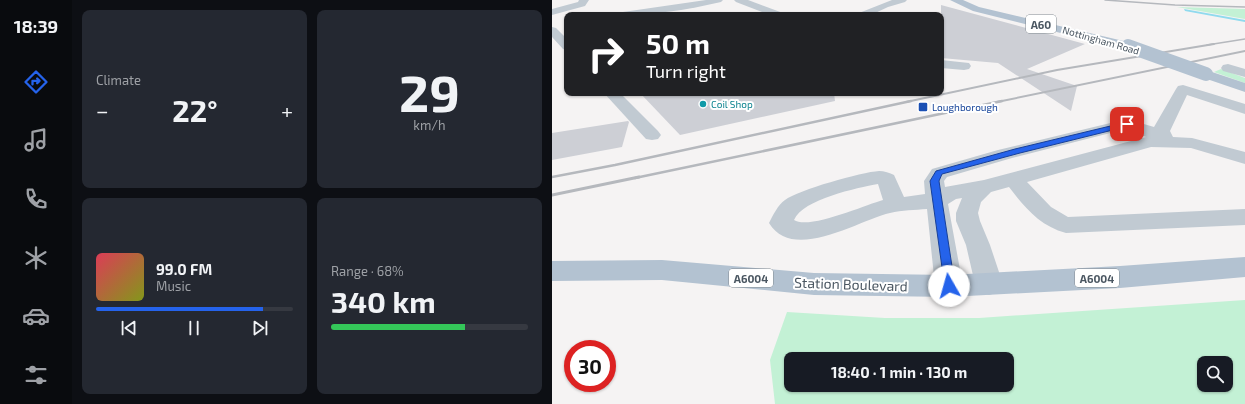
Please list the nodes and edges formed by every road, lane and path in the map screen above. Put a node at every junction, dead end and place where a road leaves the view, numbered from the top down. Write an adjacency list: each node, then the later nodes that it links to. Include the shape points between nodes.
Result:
1 (556, 0): 7 (street)
2 (584, 0): 8 (street, via 582,4)
3 (718, 0): 9 (street)
4 (739, 0): 10 (street)
5 (901, 0): 11 (street)
6 (955, 0): 18 (main road, Nottingham Road / A60, bridge, via 988,12 1128,46)
7 (552, 4)
8 (552, 12)
9 (646, 12)
10 (771, 12)
11 (870, 12)
12 (554, 28): 13 (street)
13 (564, 42)
14 (944, 64): 15 (street)
15 (964, 66)
16 (1228, 68): 17 (street)
17 (1245, 73)
18 (1245, 88)
19 (615, 96): 21 (street)
20 (1245, 109): 22 (street, via 1183,89 1161,131)
21 (652, 135)
22 (1166, 141): 23 (street, via 1146,130 1127,124); 24 (street, via 1192,143); 25 (street, via 1150,142)
23 (1041, 145): 25 (street, via 1066,151); 28 (street, via 939,172 934,181)
24 (1245, 158)
25 (1083, 159): 26 (street)
26 (1019, 177): 27 (street); 30 (street, via 1026,195 1049,217 1066,225)
27 (984, 187): 28 (street, via 950,193); 33 (street, via 970,200 967,214)
28 (938, 200): 29 (street); 34 (street)
29 (896, 204)
30 (1245, 218)
31 (1245, 267): 33 (main road, Station Boulevard / A6004)
32 (552, 272): 34 (main road, Station Boulevard / A6004, via 662,270 814,284)
33 (988, 284): 34 (main road, Station Boulevard / A6004)
34 (949, 286)

